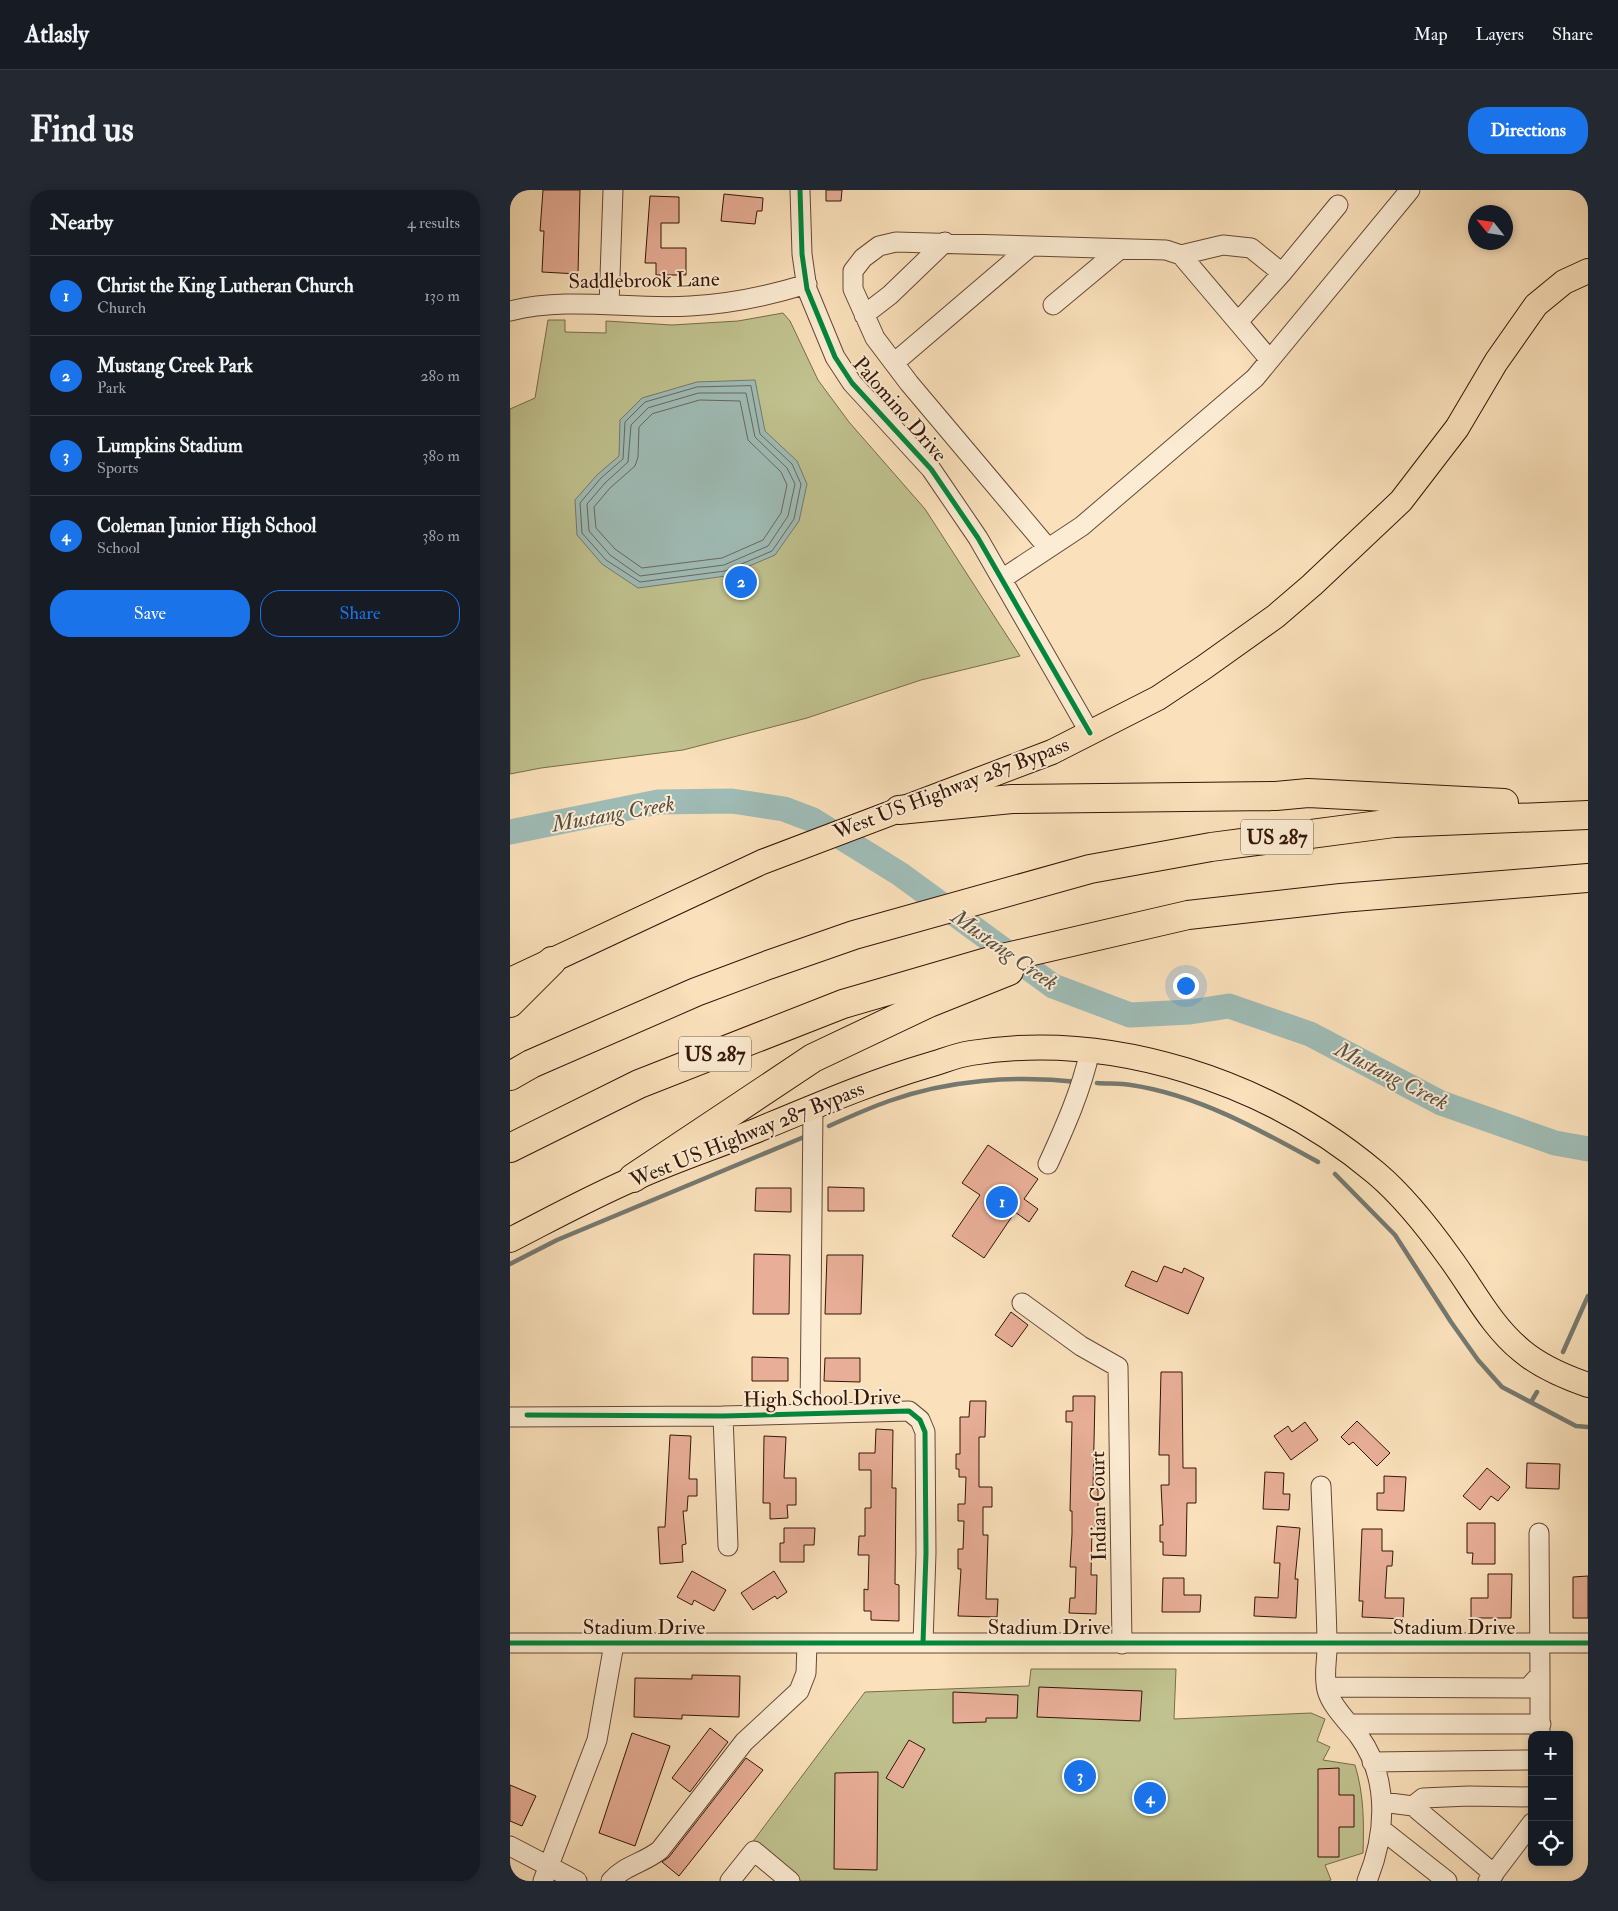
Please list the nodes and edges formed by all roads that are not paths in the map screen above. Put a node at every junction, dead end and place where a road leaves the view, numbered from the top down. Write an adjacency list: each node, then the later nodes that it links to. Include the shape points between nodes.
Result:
1 (613, 190): 12 (street)
2 (800, 190): 11 (street, Palomino Drive)
3 (1410, 190): 17 (street)
4 (1338, 205): 10 (street)
5 (944, 242): 6 (street); 15 (street, via 890,295); 15 (street, via 888,244 879,246 863,258 853,271 853,289)
6 (1031, 246): 7 (street); 18 (street)
7 (1118, 250): 8 (street, via 1166,250); 13 (street)
8 (1181, 255): 10 (street, via 1223,244 1250,248); 16 (street)
9 (1588, 271): 21 (main road, West US Highway 287 Bypass, via 1564,282 1536,305 1496,362 1457,428 1400,501 1333,566 1276,616 1203,668 1158,698)
10 (1282, 273): 16 (street)
11 (806, 284): 12 (street, Saddlebrook Lane, via 750,300 689,307); 20 (street, Palomino Drive, via 835,357 852,383 931,468)
12 (609, 305): 14 (street, Saddlebrook Lane, via 553,304)
13 (1053, 305)
14 (510, 311)
15 (864, 315): 18 (street, via 875,338)
16 (1238, 322): 17 (street)
17 (1270, 360): 19 (street, via 1256,378 1082,526)
18 (894, 363): 19 (street)
19 (1048, 548): 20 (street)
20 (1002, 579): 21 (street, Palomino Drive)
21 (1090, 732): 22 (main road, West US Highway 287 Bypass, via 1052,752)
22 (892, 812): 24 (highway, via 1012,799 1308,793 1512,804); 27 (main road, West US Highway 287 Bypass, via 762,862)
23 (1588, 815): 24 (highway, US 287)
24 (1558, 816): 31 (highway, US 287, via 1394,823 1316,832 1090,869 854,935 696,992)
25 (1588, 878): 26 (highway, US 287, via 1341,898 1188,915)
26 (1085, 940): 33 (highway, US 287, via 994,960 843,1004 639,1084); 35 (highway, via 948,996 813,1058)
27 (552, 961): 28 (main road, West US Highway 287 Bypass); 29 (highway)
28 (510, 980)
29 (510, 1003)
30 (1090, 1051): 32 (main road, West US Highway 287 Bypass, via 1039,1048 970,1053 882,1079); 34 (street, via 1071,1114); 38 (main road, West US Highway 287 Bypass, via 1156,1061 1247,1092 1301,1120 1339,1145 1379,1175 1408,1207 1449,1256 1502,1333 1524,1353 1565,1377)
31 (510, 1076)
32 (813, 1107): 35 (main road, West US Highway 287 Bypass); 39 (street)
33 (510, 1148)
34 (1048, 1164)
35 (633, 1178): 36 (main road, West US Highway 287 Bypass)
36 (510, 1240)
37 (1022, 1303): 51 (street, Indian Court, via 1081,1346 1118,1367)
38 (1588, 1385)
39 (810, 1414): 41 (street, High School Drive); 46 (street, High School Drive, via 903,1410 920,1420 925,1451)
40 (519, 1416): 41 (street, High School Drive)
41 (723, 1416): 44 (street)
42 (1321, 1486): 52 (street)
43 (1539, 1533): 47 (street)
44 (728, 1546)
45 (510, 1643): 49 (street, Stadium Drive)
46 (923, 1643): 50 (street, Stadium Drive); 51 (street, Stadium Drive)
47 (1540, 1643): 48 (street, Stadium Drive); 52 (street, Stadium Drive); 53 (street)
48 (1588, 1643)
49 (614, 1644): 50 (street, Stadium Drive); 65 (street, via 597,1740)
50 (807, 1644): 69 (street, via 806,1673 799,1691 744,1742 660,1850 648,1860 619,1872)
51 (1122, 1644): 52 (street, Stadium Drive)
52 (1327, 1644): 54 (street)
53 (1540, 1675): 54 (street, via 1528,1688); 56 (street)
54 (1327, 1687): 55 (street, via 1332,1700)
55 (1350, 1724): 56 (street); 58 (street, via 1366,1745)
56 (1540, 1730)
57 (1528, 1760): 58 (street)
58 (1372, 1762): 60 (street)
59 (1528, 1797): 61 (street, via 1423,1798)
60 (1382, 1802): 61 (street); 63 (street)
61 (1413, 1806): 66 (street)
62 (1528, 1827): 66 (street)
63 (1381, 1829): 67 (street); 72 (street)
64 (510, 1846): 65 (street)
65 (546, 1873): 68 (street)
66 (1491, 1877)
67 (1374, 1878)
68 (577, 1881)
69 (612, 1881)
70 (730, 1881): 71 (street, via 754,1851)
71 (790, 1881)
72 (1447, 1881)

